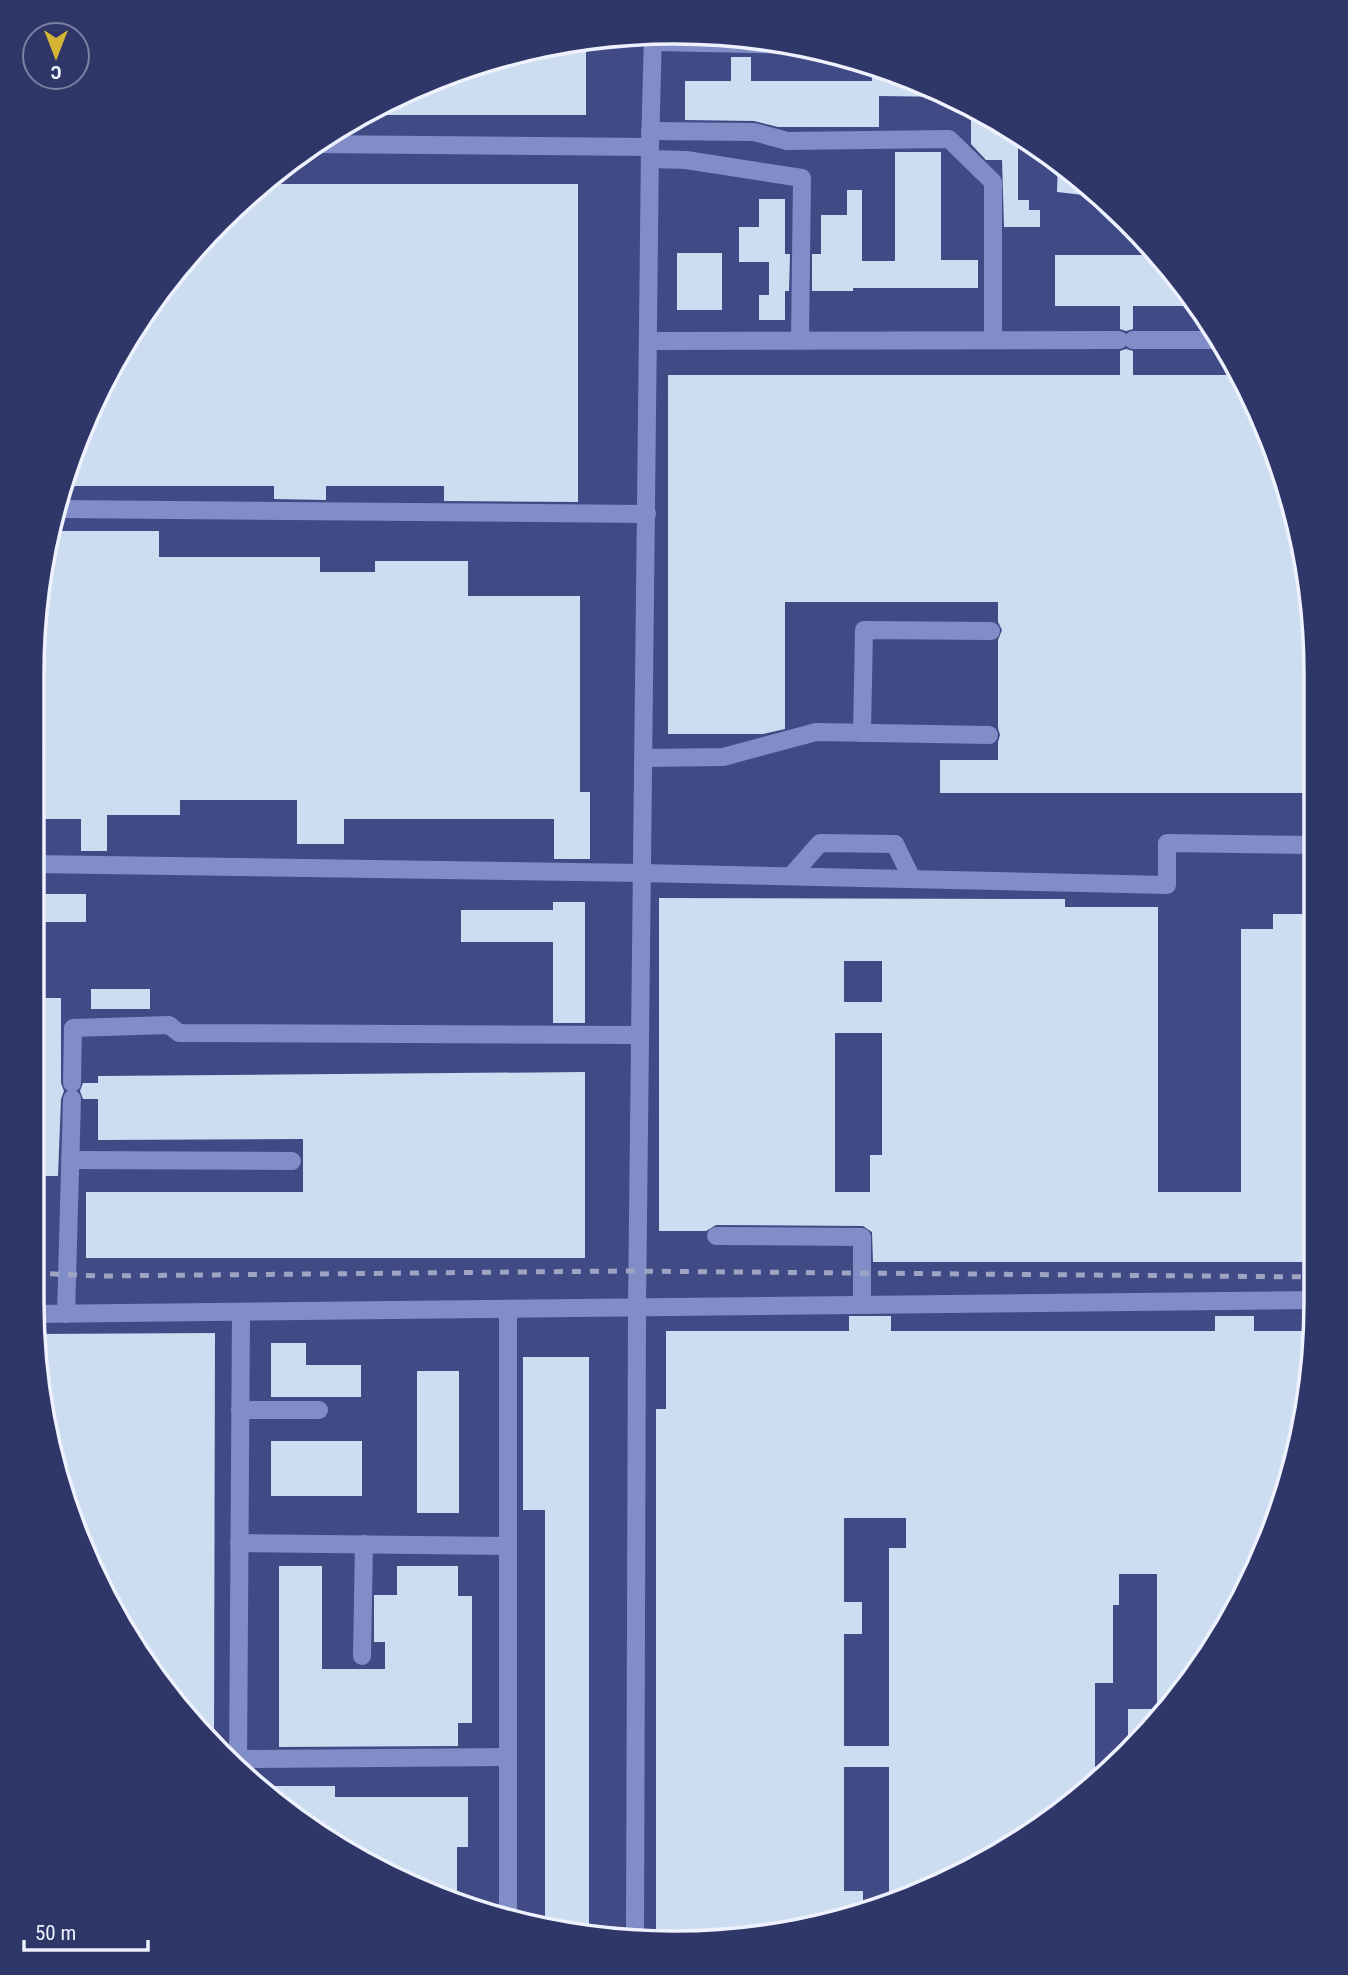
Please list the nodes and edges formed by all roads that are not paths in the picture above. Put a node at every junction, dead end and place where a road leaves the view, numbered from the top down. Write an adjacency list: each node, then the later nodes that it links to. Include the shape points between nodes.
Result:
1 (653, 45): 3 (lane)
2 (333, 144): 3 (lane)
3 (650, 145): 4 (lane, via 686,160 802,178); 5 (lane, via 754,132 787,142 949,139 993,182); 7 (lane)
4 (800, 340): 5 (lane); 7 (lane)
5 (993, 340): 6 (lane)
6 (1208, 340)
7 (649, 341): 9 (lane)
8 (66, 509): 9 (lane)
9 (647, 514): 13 (lane)
10 (990, 631): 11 (lane, via 864,630)
11 (862, 733): 12 (lane); 13 (lane, via 816,732 723,757)
12 (989, 736)
13 (644, 758): 16 (lane)
14 (1304, 845): 18 (lane, via 1167,843 1167,885)
15 (44, 864): 16 (lane)
16 (642, 873): 17 (lane); 19 (lane)
17 (791, 876): 18 (lane); 18 (lane, via 820,843 895,844)
18 (912, 879)
19 (640, 1035): 20 (lane, via 179,1033 169,1025 74,1028); 25 (lane)
20 (70, 1160): 21 (lane); 29 (lane)
21 (292, 1161)
22 (716, 1236): 24 (lane, via 862,1237)
23 (1304, 1300): 24 (lane)
24 (862, 1305): 25 (lane)
25 (637, 1308): 26 (lane); 40 (lane)
26 (508, 1309): 27 (lane); 34 (lane)
27 (241, 1312): 29 (lane); 30 (lane)
28 (44, 1314): 29 (lane)
29 (66, 1314)
30 (240, 1410): 31 (lane); 32 (lane)
31 (319, 1410)
32 (239, 1543): 33 (lane); 36 (lane)
33 (364, 1544): 34 (lane); 35 (lane)
34 (508, 1546): 37 (lane)
35 (362, 1656)
36 (238, 1756)
37 (508, 1758): 38 (lane); 39 (lane)
38 (247, 1765)
39 (508, 1909)
40 (635, 1930)

